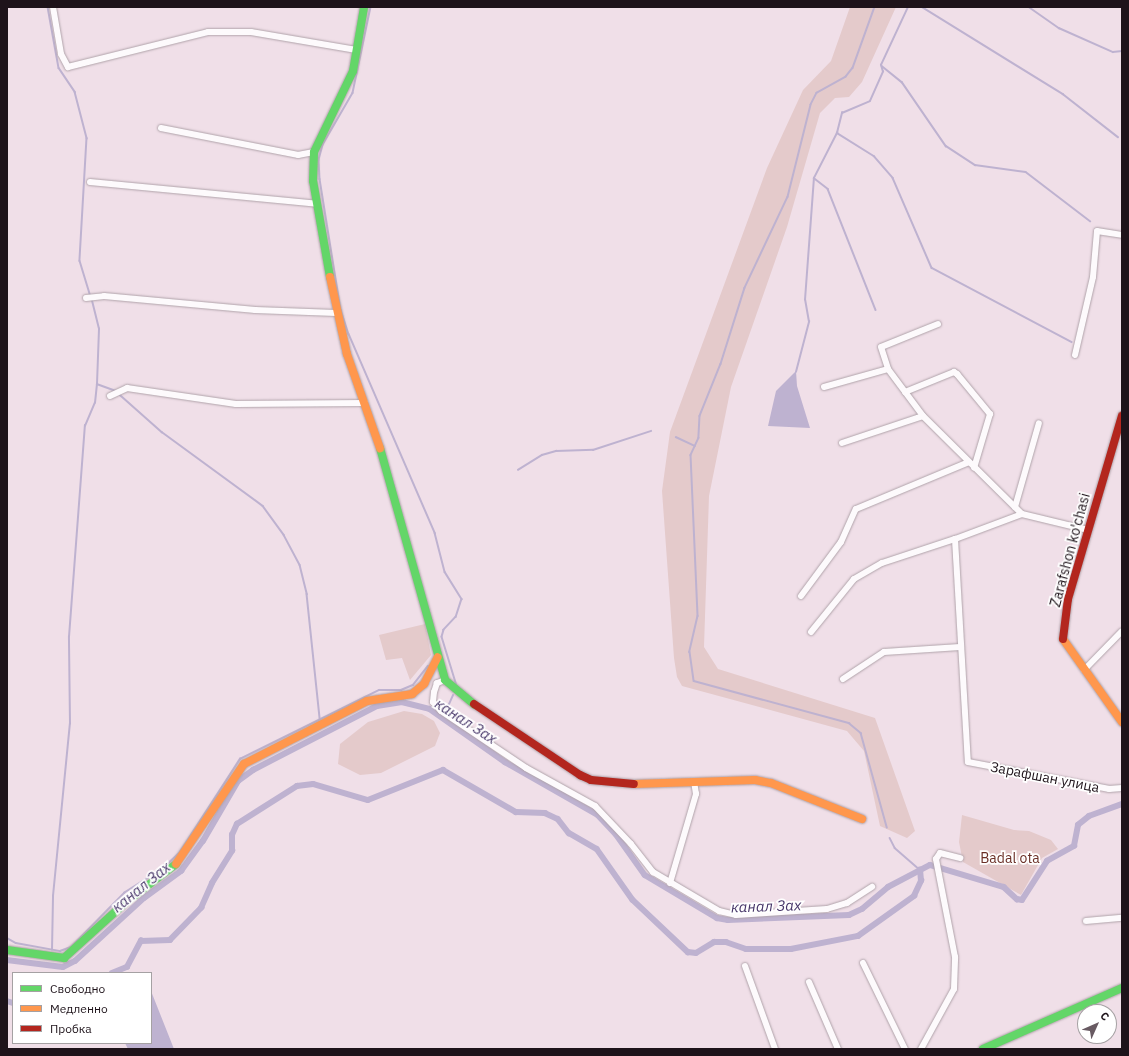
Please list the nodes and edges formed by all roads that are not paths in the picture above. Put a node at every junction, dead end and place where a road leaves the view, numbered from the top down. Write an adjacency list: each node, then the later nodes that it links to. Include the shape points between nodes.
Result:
1 (53, 7): 3 (street, via 62,54 68,67 208,32 251,32)
2 (364, 7): 3 (main road)
3 (356, 50): 5 (main road, via 348,83)
4 (161, 128): 5 (street, via 298,155)
5 (314, 152): 7 (main road, via 313,180)
6 (90, 182): 7 (street)
7 (317, 204): 10 (main road)
8 (1122, 235): 12 (street, via 1097,231 1093,277)
9 (86, 298): 10 (street, via 111,297 255,310)
10 (336, 313): 17 (main road)
11 (938, 324): 13 (street, via 881,347)
12 (1075, 355)
13 (888, 369): 14 (street); 15 (street)
14 (824, 387)
15 (906, 392): 18 (street); 23 (street, via 954,372 957,374 990,414)
16 (110, 396): 17 (street, via 127,388 236,404)
17 (365, 403): 32 (main road, via 420,584)
18 (923, 416): 21 (street); 22 (street)
19 (1122, 416): 26 (main road, Zarafshon ko'chasi)
20 (1039, 423): 24 (street)
21 (842, 443)
22 (969, 462): 23 (street); 28 (street, via 856,509 841,542)
23 (974, 468): 24 (street)
24 (1015, 507): 25 (street)
25 (1022, 514): 26 (street); 27 (street)
26 (1088, 530): 33 (main road, Zarafshon ko'chasi, via 1068,599 1063,640)
27 (955, 539): 30 (street, via 882,563 854,579); 31 (street)
28 (801, 596)
29 (1122, 631): 33 (street)
30 (811, 632)
31 (960, 647): 35 (street, via 884,652); 39 (street, Зарафшан улица, via 968,762 1109,789)
32 (438, 657): 34 (main road); 36 (main road)
33 (1084, 670): 37 (main road, Zarafshon ko'chasi)
34 (432, 673): 36 (street); 46 (main road, via 412,694 367,702 244,764 188,851 170,870 126,902 75,951 64,958 51,958)
35 (843, 679)
36 (441, 682): 38 (main road, via 580,775 628,784); 42 (street, via 433,702 441,711 526,768 596,806 631,844 641,861)
37 (1122, 722)
38 (694, 782): 40 (main road, via 738,780 771,783); 42 (street, via 696,794)
39 (1122, 788)
40 (862, 819)
41 (960, 858): 54 (street, via 940,853 936,859 955,957 954,989)
42 (670, 883): 43 (street, via 719,911 736,915 827,909 847,903)
43 (872, 887)
44 (1122, 918): 45 (street)
45 (1086, 921)
46 (7, 950)
47 (863, 963): 53 (street)
48 (745, 966): 51 (street)
49 (809, 982): 52 (street)
50 (1122, 988): 55 (main road)
51 (775, 1049)
52 (838, 1049)
53 (905, 1049)
54 (921, 1049)
55 (983, 1049)

